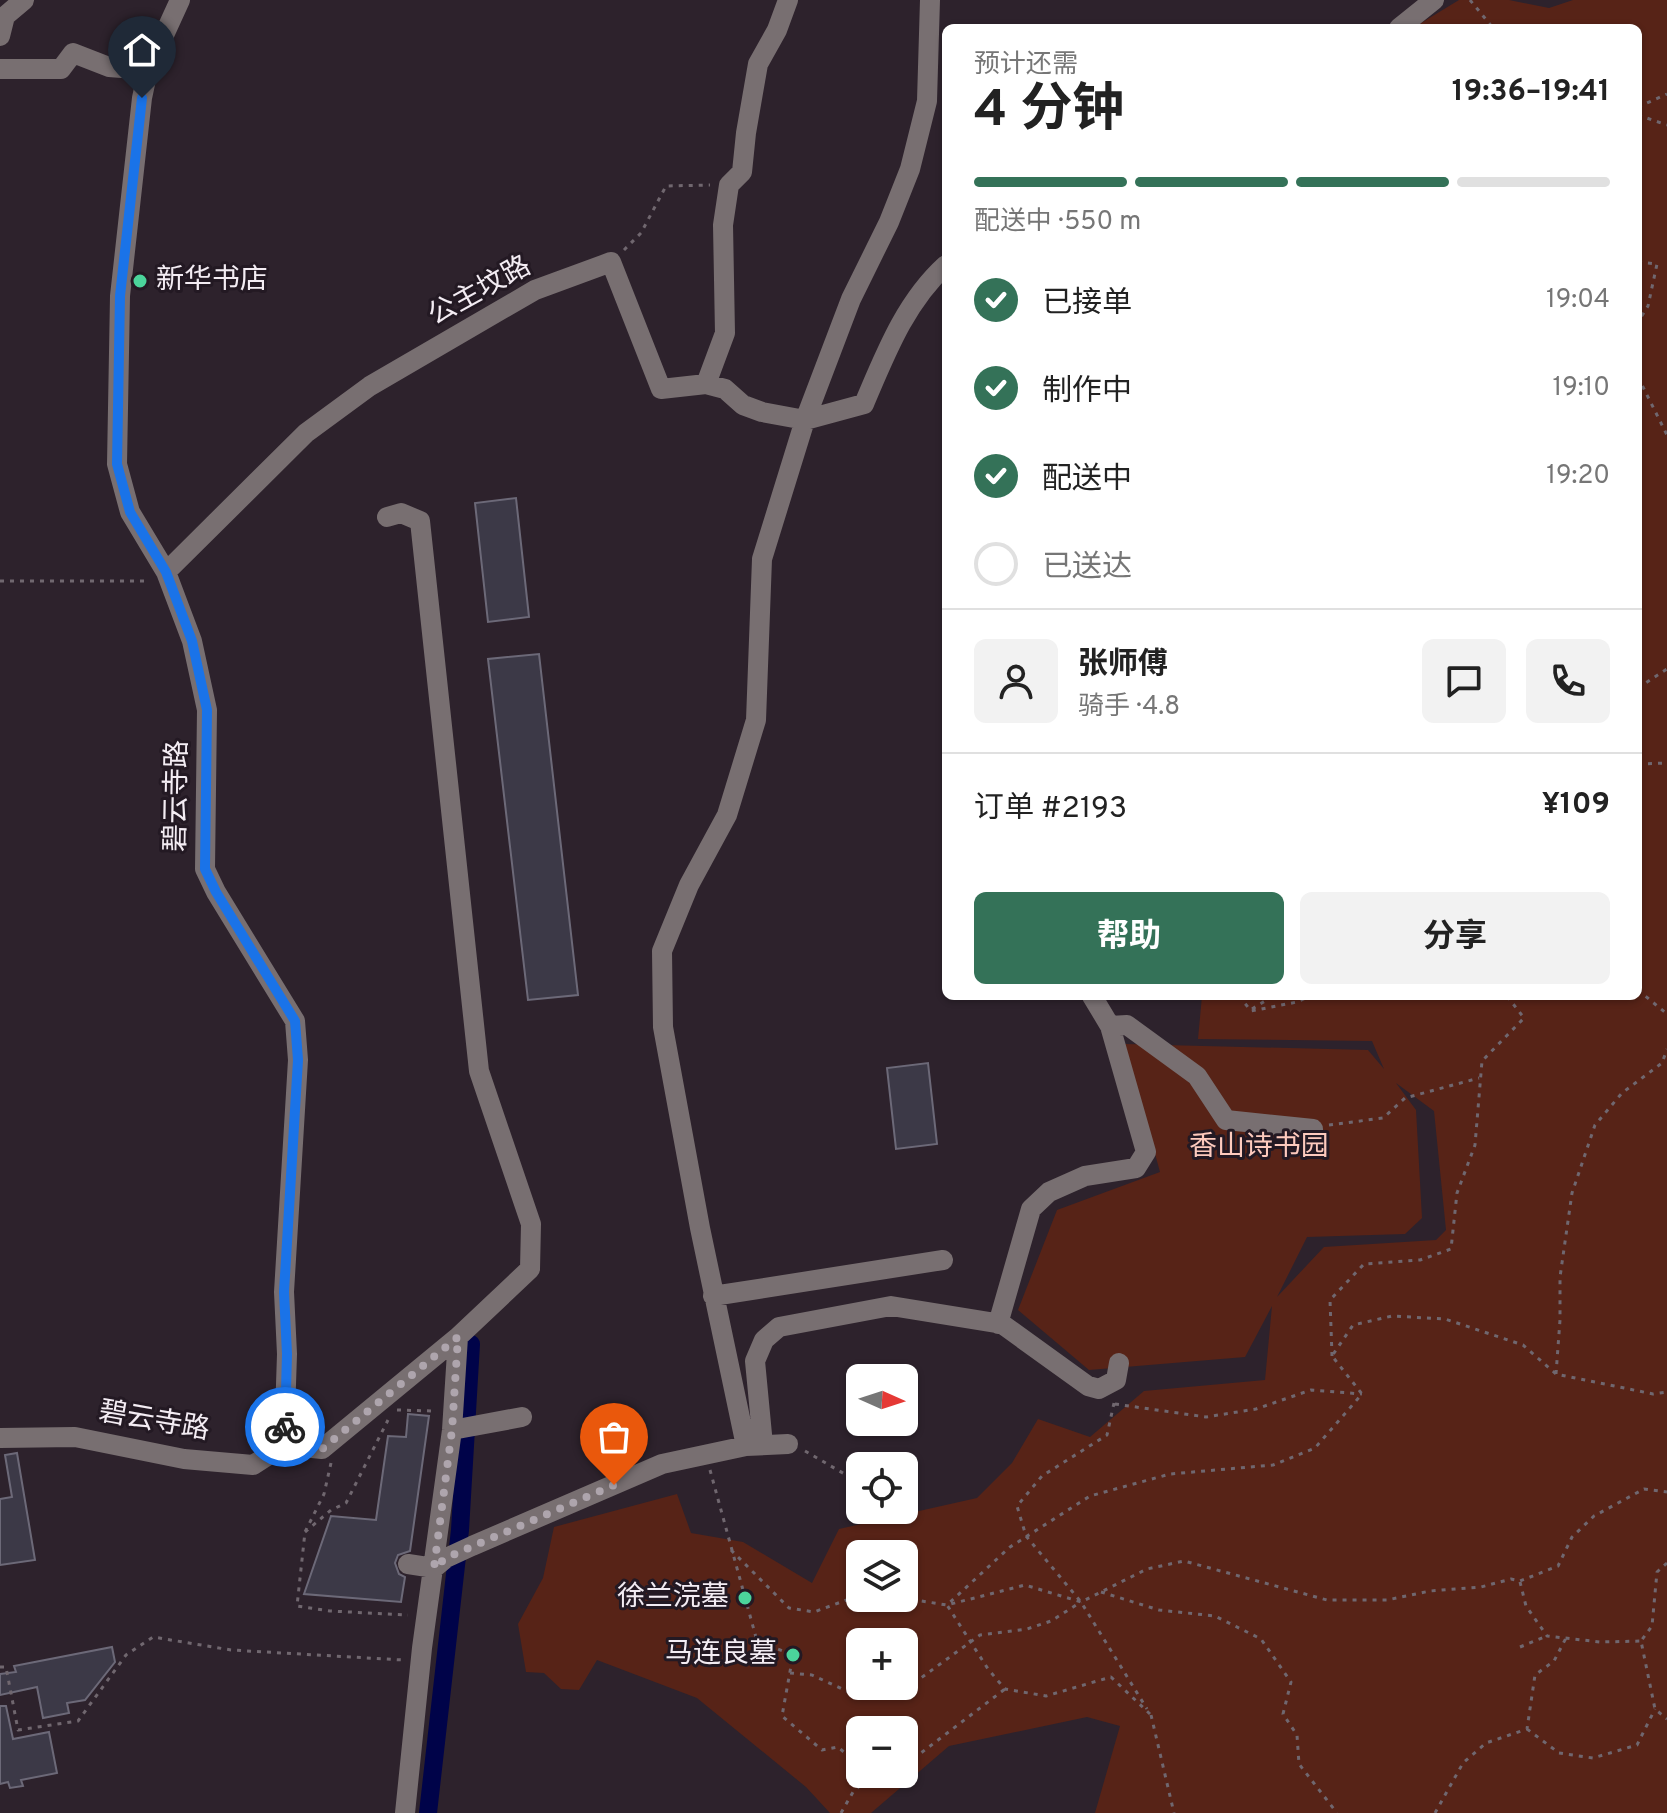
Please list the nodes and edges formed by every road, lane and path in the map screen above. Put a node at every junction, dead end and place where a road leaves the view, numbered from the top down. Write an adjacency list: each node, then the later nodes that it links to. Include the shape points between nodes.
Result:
1 (24, 0): 9 (street, via 5,16)
2 (180, 0): 11 (street, 碧云寺路)
3 (788, 0): 16 (street, via 758,64 742,172)
4 (930, 0): 23 (street, via 927,101 910,169 851,299)
5 (1434, 0): 7 (street)
6 (1470, 0): 8 (path)
7 (1404, 24)
8 (1490, 24)
9 (0, 36)
10 (0, 69): 11 (street, via 61,69 73,53 109,67)
11 (148, 70): 26 (street, 碧云寺路, via 120,296 117,464 130,512)
12 (1667, 94): 13 (path)
13 (1642, 105)
14 (1642, 116): 15 (path)
15 (1667, 125)
16 (729, 185): 17 (path, via 666,186 641,233); 21 (street, via 723,225 725,333)
17 (611, 262): 21 (street, via 661,389); 26 (street, 公主坟路, via 535,290 370,386 306,433)
18 (1642, 262): 20 (path, via 1657,264)
19 (942, 269): 23 (street, via 925,284 904,319 864,404)
20 (1642, 316)
21 (706, 384): 23 (street, via 725,389 743,405 762,412)
22 (1642, 385): 24 (path)
23 (805, 420): 45 (street, via 762,559 756,720 727,815 689,885 662,951 663,1027)
24 (1667, 435)
25 (387, 517): 47 (street, via 401,513 420,521 479,1071 531,1224 540,1267)
26 (167, 577): 27 (path); 60 (street, 碧云寺路, via 192,641 207,710 205,869 295,1021 298,1060 284,1292)
27 (0, 581)
28 (1667, 669): 29 (path)
29 (1642, 685)
30 (1667, 763): 31 (path)
31 (1642, 764)
32 (1642, 993): 39 (path)
33 (1094, 1000): 40 (street)
34 (1242, 1000): 38 (path)
35 (1267, 1000): 38 (path)
36 (1301, 1000): 38 (path)
37 (1510, 1000): 42 (path, via 1524,1018 1482,1061)
38 (1251, 1011)
39 (1667, 1014)
40 (1110, 1026): 43 (street, via 1127,1025 1197,1076 1226,1120); 46 (street, via 1146,1152 1136,1168 1085,1176 1049,1192 1031,1209)
41 (1667, 1049): 50 (path, via 1662,1063 1622,1093 1595,1125 1572,1193 1560,1277)
42 (1480, 1078): 43 (path, via 1405,1098 1383,1118); 48 (path, via 1475,1145 1457,1193 1451,1249 1420,1260 1364,1264 1330,1300)
43 (1313, 1129)
44 (943, 1260): 45 (street)
45 (713, 1296): 61 (street)
46 (998, 1324): 51 (street); 61 (street, via 891,1306 779,1327 764,1340 755,1361)
47 (458, 1337): 57 (street); 62 (street)
48 (1332, 1356): 50 (path, via 1353,1325 1392,1316 1445,1319 1523,1345); 53 (path)
49 (1119, 1363): 51 (street, via 1116,1380)
50 (1556, 1374): 52 (path, via 1653,1394)
51 (1099, 1389): 54 (path)
52 (1667, 1392)
53 (1362, 1394): 54 (path, via 1311,1390 1256,1409 1206,1417); 67 (path, via 1315,1448 1273,1465 1170,1474 1090,1496)
54 (1115, 1404): 67 (path, via 1107,1435 1042,1476 1017,1506)
55 (435, 1411): 66 (path, via 394,1409 346,1503)
56 (522, 1417): 57 (street)
57 (452, 1430): 69 (street)
58 (0, 1438): 60 (street, 碧云寺路, via 75,1437 184,1459 253,1465)
59 (788, 1444): 61 (street); 64 (path)
60 (284, 1445): 62 (street)
61 (754, 1446): 63 (street)
62 (322, 1449): 66 (path, via 332,1465)
63 (706, 1455): 68 (path); 69 (street, via 662,1464)
64 (846, 1474)
65 (1667, 1492): 72 (path, via 1644,1489 1594,1516 1572,1537 1558,1566)
66 (305, 1532): 78 (path, via 297,1606)
67 (1026, 1536): 76 (path); 77 (path)
68 (730, 1550): 74 (path, via 789,1608 814,1612); 86 (path, via 757,1641 793,1655)
69 (440, 1563): 71 (street); 84 (street)
70 (1667, 1563): 81 (path, via 1657,1572 1652,1626)
71 (408, 1564)
72 (1520, 1581): 73 (path, via 1387,1600 1327,1600 1184,1561 1147,1569); 79 (path, via 1526,1606)
73 (1101, 1592): 76 (path); 98 (path, via 1159,1610 1215,1616 1261,1639 1291,1682 1283,1714 1297,1735 1299,1764)
74 (846, 1600)
75 (918, 1600): 77 (path)
76 (1081, 1602): 77 (path, via 1025,1585); 82 (path, via 1051,1621 980,1635); 89 (path)
77 (947, 1605): 82 (path)
78 (409, 1615)
79 (1547, 1636): 80 (path); 83 (path)
80 (1566, 1638): 81 (path); 91 (path, via 1554,1661 1535,1675)
81 (1641, 1641): 88 (path)
82 (972, 1642): 86 (path, via 914,1683 881,1695 853,1694 812,1675); 87 (path)
83 (1520, 1647)
84 (421, 1661): 85 (path, via 231,1650 153,1637 126,1655 78,1721 18,1730 6,1667); 95 (street)
85 (0, 1667)
86 (790, 1673): 92 (path, via 782,1716 822,1750 838,1747)
87 (1005, 1689): 89 (path, via 1046,1696 1111,1677); 93 (path)
88 (1655, 1709): 90 (path); 91 (path, via 1637,1745 1593,1758 1559,1753)
89 (1150, 1714): 97 (path)
90 (1667, 1719)
91 (1527, 1729): 99 (path, via 1486,1743 1463,1763)
92 (846, 1754)
93 (918, 1755)
94 (857, 1788): 96 (path)
95 (405, 1813)
96 (841, 1813)
97 (1174, 1813)
98 (1337, 1813)
99 (1435, 1813)

